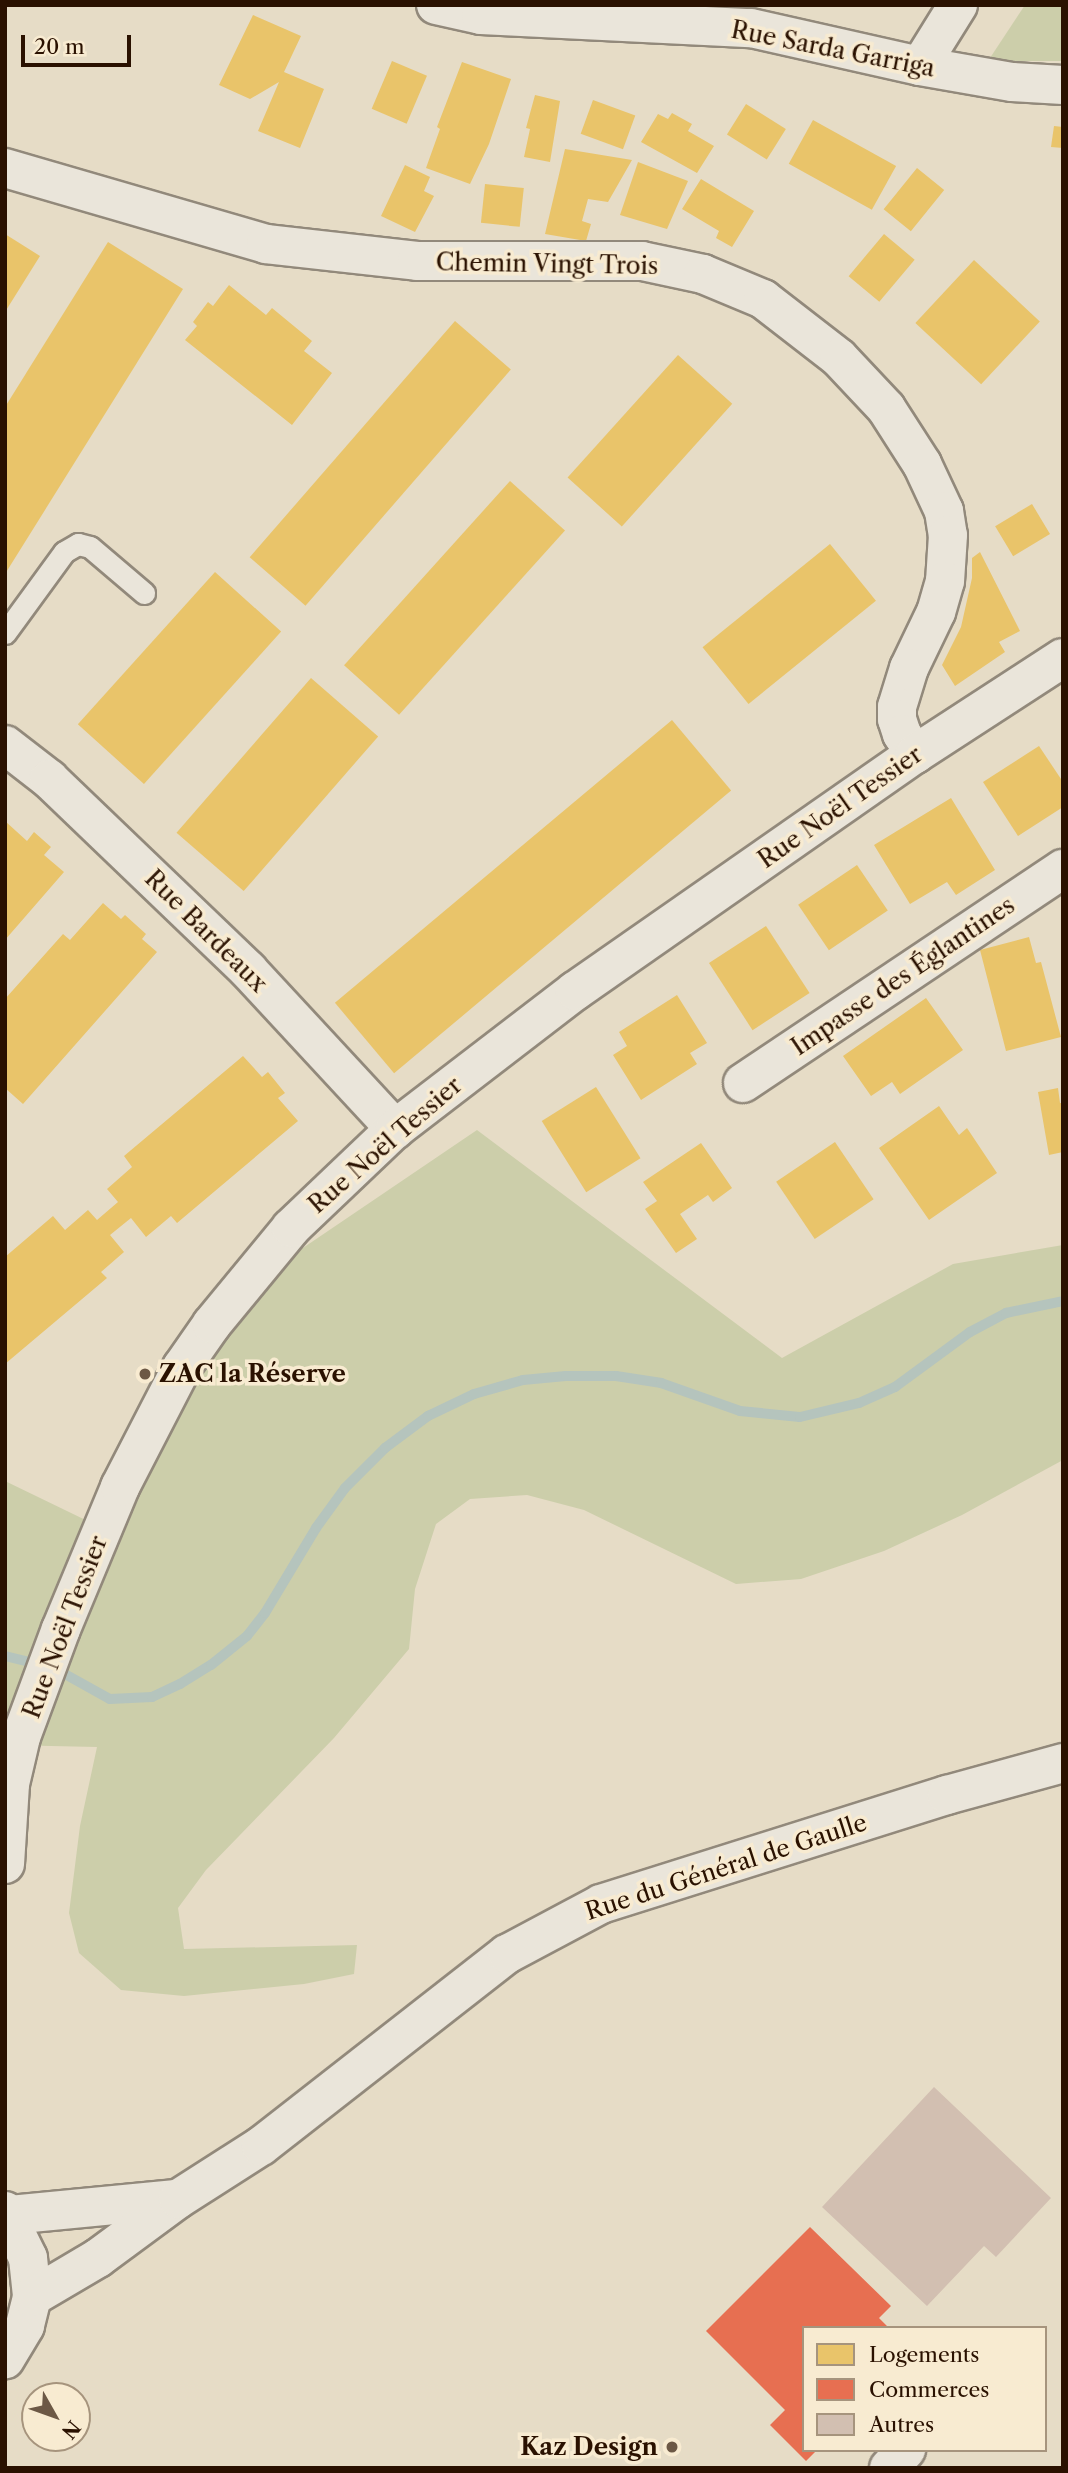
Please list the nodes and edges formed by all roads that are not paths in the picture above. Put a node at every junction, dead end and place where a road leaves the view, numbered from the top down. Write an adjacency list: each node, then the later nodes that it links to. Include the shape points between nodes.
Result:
1 (436, 5): 3 (street, Rue Sarda Garriga, via 481,15 751,28)
2 (958, 5): 3 (street)
3 (920, 66): 4 (street, Rue Sarda Garriga, via 1012,82)
4 (1063, 85)
5 (5, 168): 10 (street, Chemin Vingt Trois, via 266,244 417,261 642,261 703,274 763,299 839,358 886,408 922,464 944,511 948,535 945,581 897,706 902,734)
6 (144, 593): 7 (lane, via 90,547 78,544 64,552)
7 (5, 633)
8 (1063, 658): 10 (street, Rue Noël Tessier)
9 (5, 745): 13 (street, Rue Bardeaux, via 49,779 248,970)
10 (915, 754): 13 (street, Rue Noël Tessier, via 575,991)
11 (1063, 869): 12 (street, Impasse des Églantines)
12 (743, 1083)
13 (395, 1129): 15 (street, Rue Noël Tessier, via 291,1228 182,1367 120,1487 22,1737 10,1784)
14 (1063, 1763): 16 (street, Rue du Général de Gaulle, via 601,1904 507,1954 261,2146)
15 (5, 1864)
16 (178, 2199): 17 (street, Rue du Général de Gaulle); 18 (street, Rue du Général de Gaulle, via 98,2258)
17 (8, 2213): 18 (street, via 27,2258)
18 (32, 2297): 19 (street, via 25,2326)
19 (5, 2359)
20 (904, 2452): 21 (street)
21 (889, 2468)

